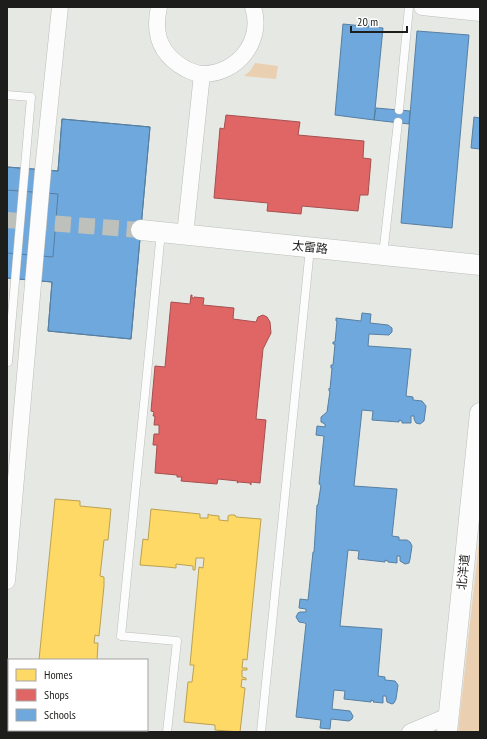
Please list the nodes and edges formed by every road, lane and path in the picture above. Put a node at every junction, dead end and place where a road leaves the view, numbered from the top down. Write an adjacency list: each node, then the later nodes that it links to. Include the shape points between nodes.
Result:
1 (60, 7): 19 (street)
2 (159, 7): 7 (street, via 156,23 158,38 165,53 176,64)
3 (253, 7): 7 (street, via 256,29 252,43 244,56 234,66 220,72)
4 (409, 7): 9 (lane)
5 (422, 7): 6 (street)
6 (480, 13)
7 (202, 74): 13 (street)
8 (7, 95): 17 (lane, via 31,97)
9 (399, 110)
10 (398, 122): 15 (lane)
11 (141, 230): 12 (street, 太雷路)
12 (161, 232): 13 (street, 太雷路); 21 (lane, via 120,636 177,641)
13 (185, 235): 14 (street, 太雷路)
14 (310, 247): 15 (street, 太雷路); 22 (lane)
15 (383, 255): 16 (street, 太雷路)
16 (480, 265)
17 (8, 362)
18 (480, 413): 20 (street, 北洋道)
19 (7, 581)
20 (448, 724): 23 (street)
21 (167, 732)
22 (261, 732)
23 (410, 732)

